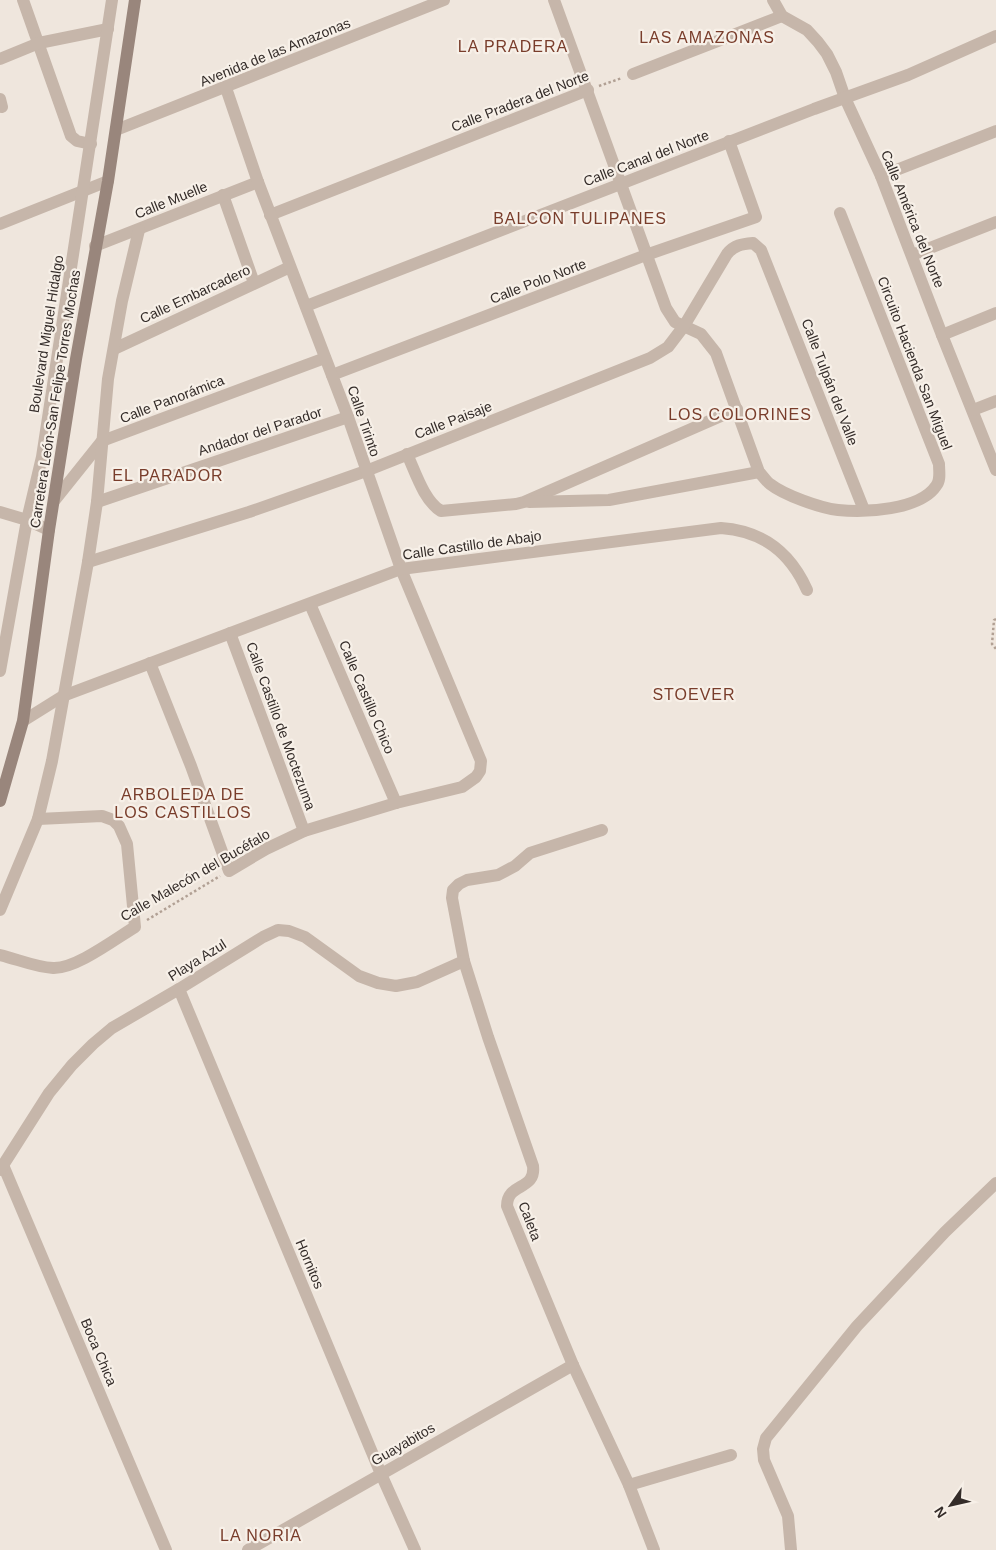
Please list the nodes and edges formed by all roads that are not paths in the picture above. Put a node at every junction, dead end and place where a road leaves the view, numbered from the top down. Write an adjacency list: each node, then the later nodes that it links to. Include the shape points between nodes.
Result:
1 (24, 0): 10 (street)
2 (112, 0): 8 (street, Boulevard Miguel Hidalgo)
3 (135, 0): 16 (main road, Carretera León-San Felipe Torres Mochas)
4 (444, 0): 13 (street, Avenida de las Amazonas)
5 (554, 0): 14 (street)
6 (773, 0): 7 (street)
7 (782, 16): 12 (street); 15 (street, Calle América del Norte, via 807,30 818,42 836,72)
8 (108, 29): 10 (street); 19 (street, Boulevard Miguel Hidalgo)
9 (996, 36): 15 (street, Calle Canal del Norte, via 908,75)
10 (39, 43): 11 (street); 19 (street, via 71,136)
11 (0, 59)
12 (633, 74)
13 (226, 88): 16 (street, Avenida de las Amazonas); 22 (street, Calle Tirinto)
14 (588, 90): 23 (street); 27 (street, Calle Pradera del Norte)
15 (845, 98): 18 (street, Calle Canal del Norte); 20 (street, Calle América del Norte)
16 (116, 130): 21 (main road, Carretera León-San Felipe Torres Mochas)
17 (996, 130): 20 (street)
18 (729, 141): 23 (street, Calle Canal del Norte); 32 (street, Calle Polo Norte, via 756,217)
19 (90, 144): 24 (street, Boulevard Miguel Hidalgo)
20 (881, 176): 33 (street, Calle América del Norte)
21 (108, 181): 24 (street); 31 (main road, Carretera León-San Felipe Torres Mochas)
22 (258, 182): 25 (street, Calle Muelle); 27 (street, Calle Tirinto)
23 (620, 183): 32 (street); 37 (street, Calle Canal del Norte)
24 (83, 191): 29 (street); 58 (street, Boulevard Miguel Hidalgo, via 42,457)
25 (223, 195): 30 (street, Calle Muelle); 36 (street)
26 (840, 213): 56 (street, Circuito Hacienda San Miguel, via 939,464 937,486 927,496 908,504)
27 (270, 215): 35 (street, Calle Tirinto)
28 (996, 222): 33 (street)
29 (0, 224)
30 (140, 230): 31 (street, Calle Muelle); 41 (street)
31 (95, 246): 53 (main road, Carretera León-San Felipe Torres Mochas)
32 (646, 255): 39 (street, via 666,308 675,322); 43 (street, Calle Polo Norte)
33 (912, 255): 40 (street, Calle América del Norte)
34 (768, 264): 39 (street, Calle Paisaje, via 753,243 735,246); 56 (street, Calle Tulpán del Valle)
35 (290, 267): 36 (street, Calle Embarcadero); 37 (street, Calle Tirinto)
36 (254, 282): 41 (street, Calle Embarcadero)
37 (306, 306): 42 (street, Calle Tirinto)
38 (996, 313): 40 (street)
39 (687, 322): 45 (street, via 716,353); 49 (street, Calle Paisaje, via 668,347 650,358)
40 (942, 335): 46 (street, Calle América del Norte)
41 (114, 349): 48 (street)
42 (325, 358): 43 (street, Calle Tirinto); 48 (street, Calle Panorámica)
43 (332, 375): 47 (street, Calle Tirinto)
44 (996, 401): 46 (street)
45 (737, 409): 52 (street); 55 (street)
46 (973, 410): 50 (street, Calle América del Norte)
47 (348, 417): 51 (street, Calle Tirinto); 54 (street, Andador del Parador)
48 (102, 441): 53 (street); 54 (street)
49 (407, 454): 51 (street, Calle Paisaje); 55 (street, via 429,500 440,511)
50 (996, 470)
51 (366, 471): 60 (street, Calle Paisaje, via 249,512); 61 (street, Calle Tirinto)
52 (759, 472): 55 (street, via 609,500); 56 (street, Circuito Hacienda San Miguel, via 770,484 816,505 838,510)
53 (54, 501): 59 (main road, Carretera León-San Felipe Torres Mochas)
54 (97, 502): 60 (street)
55 (520, 503)
56 (864, 510)
57 (0, 512): 58 (street)
58 (28, 520): 59 (street); 64 (street, Boulevard Miguel Hidalgo)
59 (49, 530): 69 (main road, Carretera León-San Felipe Torres Mochas)
60 (88, 562): 68 (street)
61 (402, 569): 62 (street, Calle Castillo de Abajo, via 720,528 746,532 775,547 799,571); 63 (street, Calle Castillo de Abajo); 70 (street, Calle Tirinto)
62 (807, 590)
63 (310, 604): 65 (street, Calle Castillo de Abajo); 72 (street, Calle Castillo Chico)
64 (4, 633): 67 (street, Boulevard Miguel Hidalgo)
65 (230, 633): 66 (street, Calle Castillo de Abajo); 75 (street, Calle Castillo de Moctezuma)
66 (150, 663): 68 (street, Calle Castillo de Abajo); 75 (street, Calle Malecón del Bucéfalo, via 229,871)
67 (0, 671)
68 (63, 696): 69 (street, Calle Castillo de Abajo); 73 (street)
69 (23, 721): 71 (main road, Carretera León-San Felipe Torres Mochas)
70 (481, 761): 72 (street, Calle Malecón del Bucéfalo, via 476,777 462,787)
71 (0, 801)
72 (396, 803): 75 (street, Calle Malecón del Bucéfalo)
73 (38, 819): 76 (street); 77 (street, Calle Malecón del Bucéfalo, via 102,816 119,826 127,844 135,927 77,963 64,967 52,968)
74 (602, 830): 78 (street, Caleta, via 530,853 498,875 459,884 452,898)
75 (304, 831)
76 (0, 910)
77 (0, 955)
78 (464, 961): 79 (street, Playa Azul, via 417,982 396,986 378,983 359,976 305,937 278,930); 82 (street, Caleta, via 533,1166 534,1174 511,1193 507,1206)
79 (179, 989): 80 (street, Playa Azul, via 112,1028 72,1065 49,1093); 84 (street, Hornitos)
80 (2, 1167): 86 (street, Boca Chica)
81 (996, 1183): 90 (street, via 857,1326 766,1438 764,1460 788,1516)
82 (573, 1365): 84 (street, Guayabitos); 85 (street, Caleta)
83 (731, 1455): 85 (street)
84 (381, 1474): 87 (street, Guayabitos); 88 (street, Hornitos)
85 (629, 1485): 89 (street, Caleta)
86 (166, 1550)
87 (248, 1550)
88 (415, 1550)
89 (654, 1550)
90 (791, 1550)

